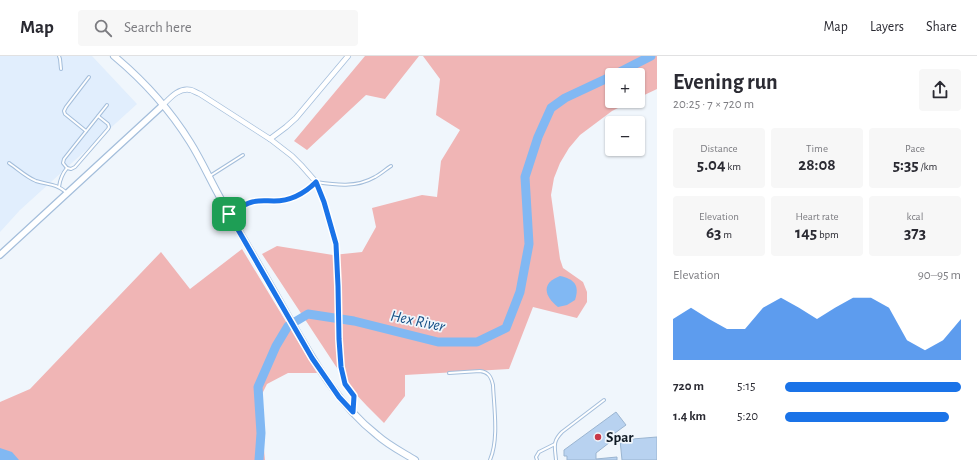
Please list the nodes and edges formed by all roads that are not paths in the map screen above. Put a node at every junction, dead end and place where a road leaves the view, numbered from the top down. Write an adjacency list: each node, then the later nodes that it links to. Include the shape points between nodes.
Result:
1 (59, 56): 4 (lane)
2 (114, 56): 7 (main road, via 137,76)
3 (348, 56): 10 (street, via 296,118)
4 (61, 69)
5 (89, 77): 9 (lane, via 64,111)
6 (107, 105): 8 (lane)
7 (163, 105): 10 (street, via 178,92 190,89); 15 (main road, via 191,144); 18 (street)
8 (98, 116): 9 (lane); 14 (lane, via 108,124 108,129 75,167)
9 (86, 131): 14 (lane, via 64,159 63,163)
10 (270, 139): 16 (street, via 296,160)
11 (243, 155): 15 (lane)
12 (9, 163): 17 (lane, via 30,178)
13 (391, 166): 16 (lane, via 375,177 352,185)
14 (67, 168): 17 (lane)
15 (209, 177): 20 (main road)
16 (316, 182): 19 (street); 20 (lane, via 299,196 251,202)
17 (59, 187): 18 (lane)
18 (68, 193): 21 (street)
19 (327, 213)
20 (229, 214): 25 (main road, via 304,344 339,397 377,435)
21 (0, 255)
22 (449, 373): 26 (lane, via 480,371 492,378 495,438)
23 (604, 400): 24 (lane, via 562,432)
24 (555, 444): 27 (lane, via 539,452); 28 (lane)
25 (412, 459)
26 (490, 460)
27 (537, 460)
28 (556, 460)

